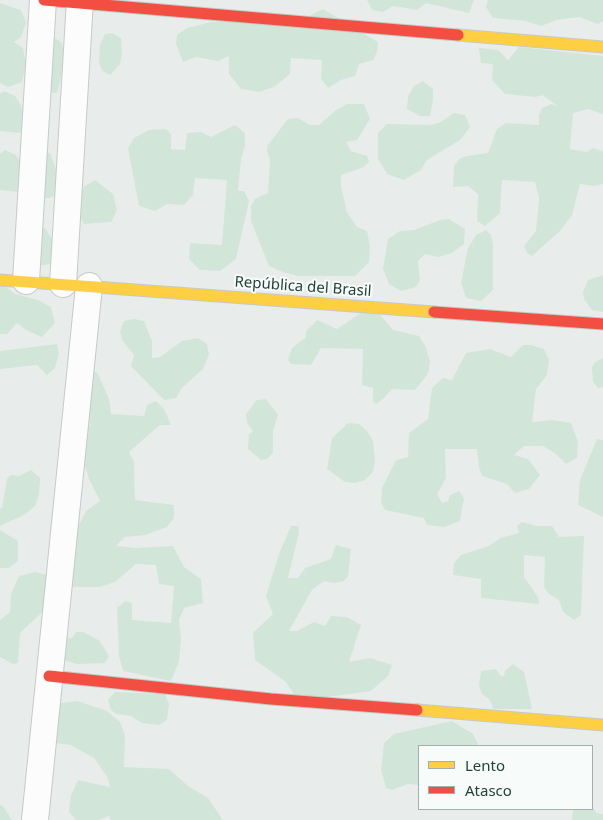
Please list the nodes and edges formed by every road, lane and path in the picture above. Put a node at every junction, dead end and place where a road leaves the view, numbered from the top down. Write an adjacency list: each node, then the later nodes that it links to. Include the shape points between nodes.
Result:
1 (44, 0): 2 (street); 5 (street)
2 (80, 2): 3 (street); 6 (street)
3 (603, 48)
4 (0, 280): 5 (street, República del Brasil)
5 (26, 282): 6 (street, República del Brasil)
6 (62, 284): 7 (street, República del Brasil)
7 (89, 286): 8 (street, República del Brasil); 9 (street)
8 (603, 324)
9 (50, 676): 10 (street, via 271,699); 11 (street)
10 (603, 725)
11 (35, 820)

